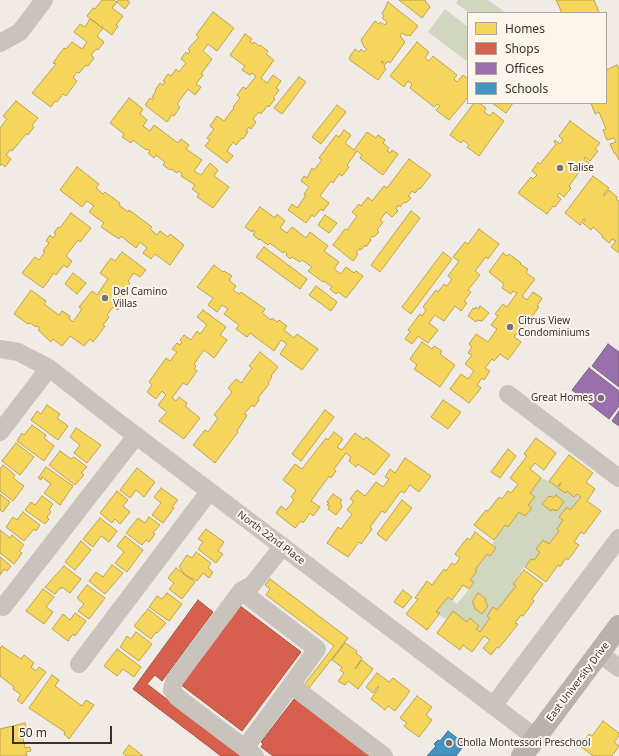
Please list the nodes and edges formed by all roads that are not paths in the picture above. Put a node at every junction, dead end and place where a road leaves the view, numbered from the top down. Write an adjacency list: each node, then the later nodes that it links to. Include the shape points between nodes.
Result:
1 (44, 0): 2 (street, via 20,32)
2 (0, 43)
3 (0, 349): 4 (street, North 22nd Place, via 18,352)
4 (49, 368): 6 (street); 7 (street, North 22nd Place)
5 (508, 394): 8 (street)
6 (0, 432)
7 (136, 436): 9 (street, North 22nd Place); 13 (street)
8 (619, 478)
9 (209, 492): 11 (street, North 22nd Place); 16 (street)
10 (619, 538): 19 (street)
11 (283, 546): 12 (street, via 252,585); 19 (street, North 22nd Place)
12 (241, 591): 18 (street, via 317,649); 21 (street, via 174,681 172,690 176,696)
13 (3, 607)
14 (619, 626): 15 (main road, East University Drive)
15 (599, 653): 17 (street); 20 (main road, East University Drive)
16 (79, 664)
17 (619, 668)
18 (291, 685): 21 (street); 22 (street)
19 (493, 706): 20 (street, North 22nd Place)
20 (536, 738): 23 (main road, East University Drive)
21 (250, 752)
22 (384, 756)
23 (522, 756)

